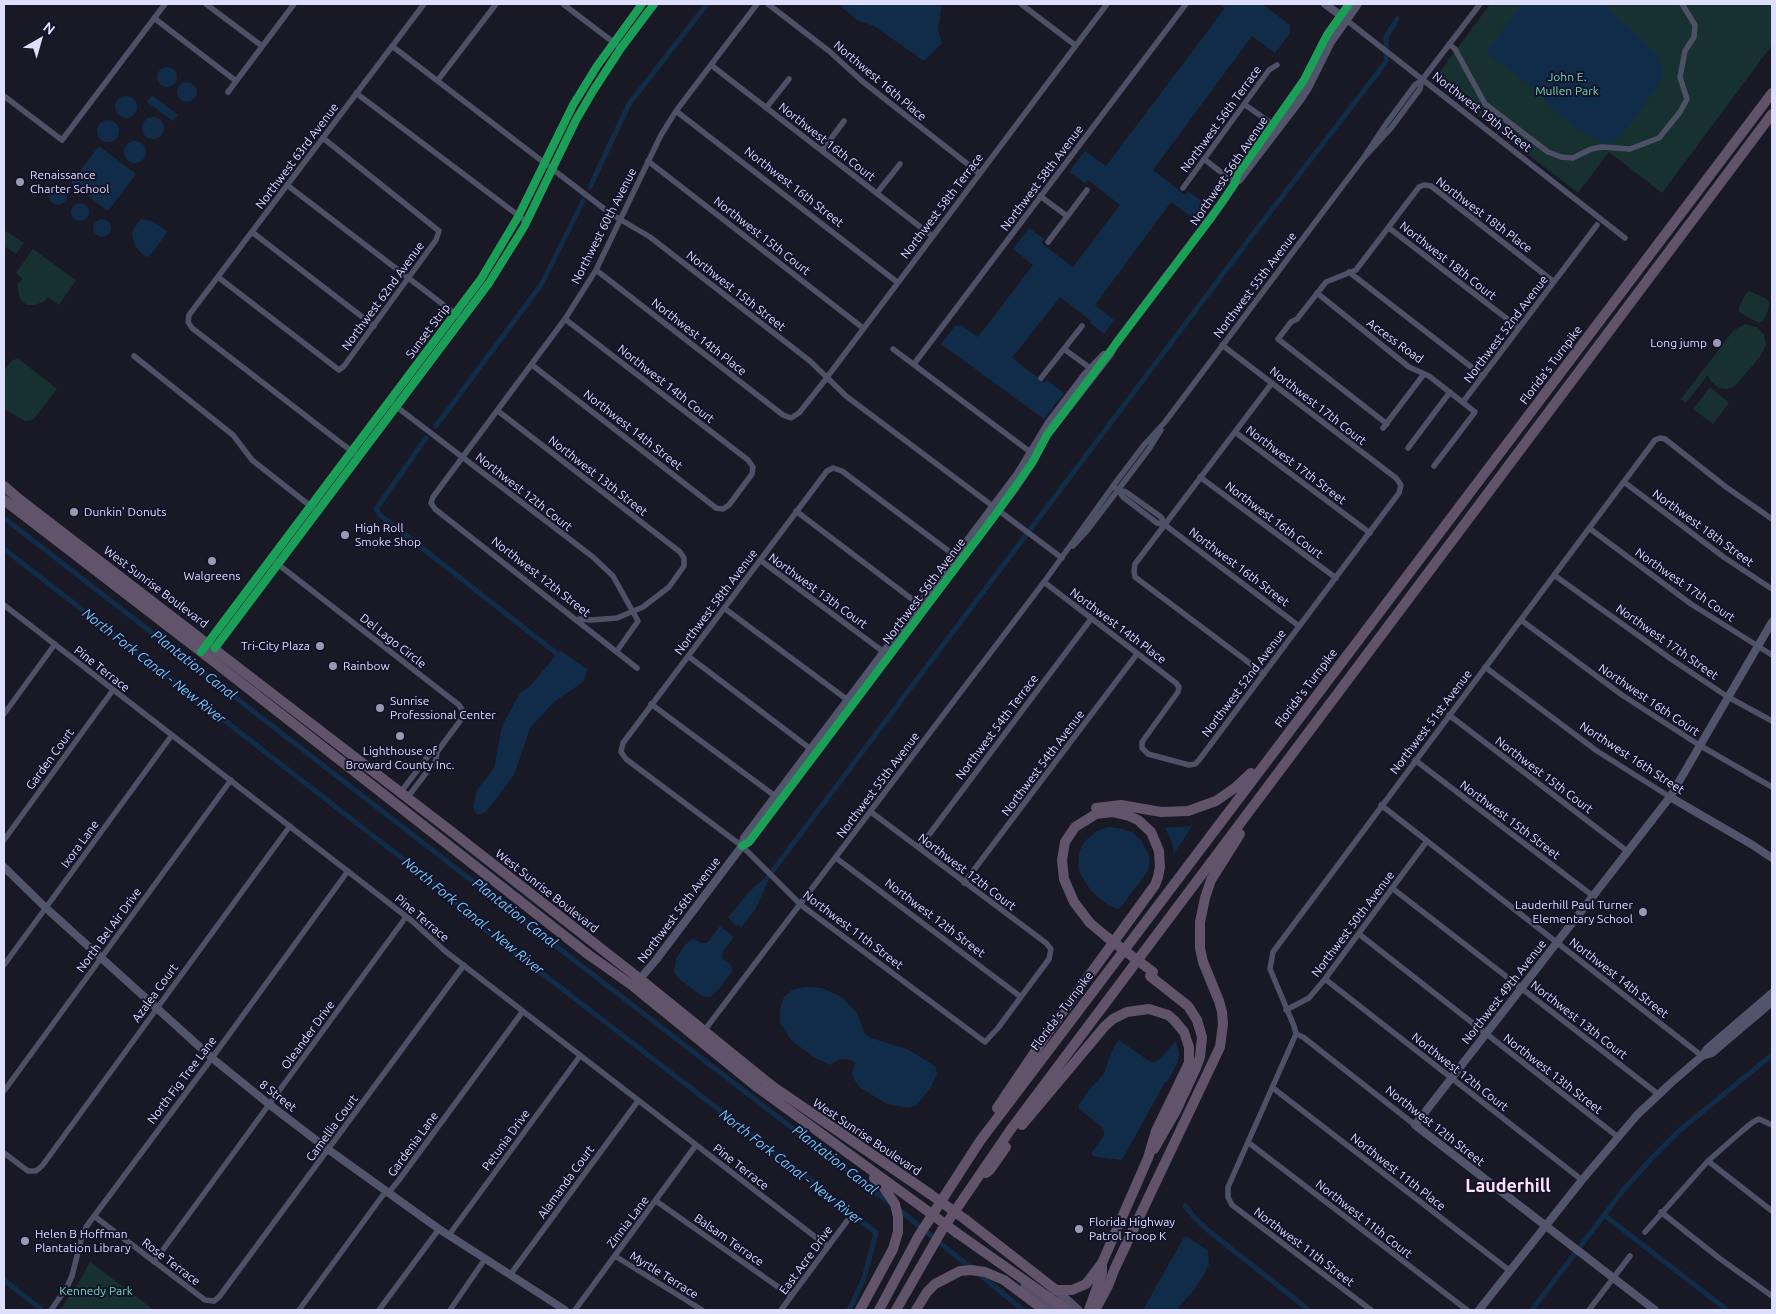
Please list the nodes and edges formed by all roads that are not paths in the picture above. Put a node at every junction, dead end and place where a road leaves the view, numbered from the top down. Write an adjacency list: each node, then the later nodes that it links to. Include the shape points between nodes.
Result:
1 (165, 4): 19 (street)
2 (206, 4): 24 (street)
3 (294, 4): 24 (street)
4 (424, 4): 25 (street, Northwest 63rd Avenue)
5 (496, 4): 30 (street)
6 (563, 4): 21 (street)
7 (642, 4): 21 (street, Sunset Strip)
8 (654, 4): 26 (street, Sunset Strip)
9 (757, 4): 27 (street, Northwest 60th Avenue)
10 (768, 4): 52 (street, Northwest 16th Place)
11 (1021, 4): 23 (street)
12 (1107, 4): 23 (street, Northwest 58th Terrace)
13 (1186, 4): 58 (street, Northwest 58th Avenue)
14 (1325, 4): 20 (street, Northwest 19th Street)
15 (1349, 4): 20 (street, Northwest 56th Avenue)
16 (1358, 4): 20 (street, Northwest 56th Avenue)
17 (1480, 4): 22 (street, Northwest 55th Avenue)
18 (1682, 4): 22 (street, via 1695,25 1680,77 1687,99 1659,138 1630,149 1602,147 1573,158 1548,152 1485,104 1455,49)
19 (154, 18): 32 (street); 36 (street, via 62,140)
20 (1343, 18): 31 (street, Northwest 19th Street); 42 (street, Northwest 56th Avenue, via 1327,35)
21 (613, 42): 26 (street); 43 (street, Sunset Strip)
22 (1449, 44): 31 (street, Northwest 55th Avenue)
23 (1075, 45): 52 (street, Northwest 58th Terrace)
24 (262, 46): 32 (street)
25 (392, 46): 30 (street, Northwest 15th Street); 34 (street, Northwest 63rd Avenue)
26 (621, 48): 44 (street, Sunset Strip)
27 (711, 65): 38 (street, Northwest 16th Court); 39 (street, Northwest 60th Avenue)
28 (1277, 65): 37 (street, Northwest 56th Terrace, via 1269,70)
29 (789, 79): 38 (street)
30 (438, 80): 49 (street, Northwest 15th Street)
31 (1422, 80): 67 (street, Northwest 19th Street); 83 (street, Northwest 55th Avenue, via 1415,85)
32 (236, 81): 33 (street)
33 (228, 92)
34 (356, 93): 45 (street, Northwest 63rd Avenue); 60 (street)
35 (1772, 93): 167 (highway, Florida's Turnpike)
36 (4, 96)
37 (1244, 104): 42 (street); 47 (street, Northwest 56th Terrace)
38 (766, 108): 46 (street, Northwest 16th Court)
39 (676, 111): 48 (street, Northwest 60th Avenue); 73 (street, Northwest 16th Street)
40 (1772, 114): 171 (highway, Florida's Turnpike)
41 (844, 121): 46 (street)
42 (1276, 127): 53 (street, Northwest 56th Avenue, via 1238,174)
43 (561, 128): 44 (street); 49 (street, Sunset Strip)
44 (570, 132): 51 (street, Sunset Strip)
45 (323, 138): 54 (street, Northwest 63rd Avenue); 72 (street, Northwest 62nd Avenue, via 438,231 436,240)
46 (822, 151): 57 (street, Northwest 16th Court)
47 (1204, 159): 53 (street); 55 (street, Northwest 56th Terrace)
48 (648, 161): 61 (street, Northwest 60th Avenue); 81 (street, Northwest 15th Court)
49 (545, 162): 51 (street, Northwest 15th Street); 60 (street, Sunset Strip)
50 (900, 164): 57 (street)
51 (553, 168): 61 (street, Northwest 15th Street); 62 (street, Sunset Strip)
52 (979, 173): 66 (street, Northwest 58th Terrace)
53 (1235, 183): 89 (street, Northwest 56th Avenue)
54 (287, 185): 65 (street, Northwest 63rd Avenue); 72 (street)
55 (1183, 188)
56 (1087, 190): 59 (street)
57 (877, 193): 66 (street, Northwest 16th Court)
58 (1040, 196): 59 (street); 87 (street, Northwest 58th Avenue)
59 (1067, 216): 68 (street)
60 (518, 217): 62 (street); 76 (street, Sunset Strip, via 481,279)
61 (620, 220): 69 (street, Northwest 60th Avenue); 92 (street, Northwest 15th Street, via 650,237)
62 (527, 222): 77 (street, Sunset Strip)
63 (1597, 225): 74 (street, Northwest 52nd Avenue)
64 (1389, 228): 70 (street, via 1356,270); 74 (street, Northwest 18th Place, via 1419,187 1424,184 1431,186); 82 (street, Northwest 18th Court)
65 (252, 232): 71 (street, Northwest 63rd Avenue); 79 (street)
66 (932, 236): 73 (street, Northwest 58th Terrace)
67 (1625, 238)
68 (1048, 242)
69 (596, 270): 78 (street, Northwest 60th Avenue); 100 (street, Northwest 14th Place, via 782,415)
70 (1349, 272): 75 (street, via 1326,282); 91 (street)
71 (218, 277): 79 (street, Northwest 62nd Avenue, via 338,370); 103 (street, Northwest 63rd Avenue, via 189,315 188,322 192,328)
72 (408, 278): 76 (street); 79 (street, Northwest 62nd Avenue)
73 (898, 282): 81 (street, Northwest 58th Terrace)
74 (1554, 282): 82 (street, Northwest 52nd Avenue)
75 (1317, 294): 90 (street, Access Road, via 1410,367); 90 (street, via 1278,339 1385,426)
76 (455, 313): 77 (street); 96 (street, Sunset Strip)
77 (462, 319): 98 (street, Sunset Strip)
78 (565, 319): 88 (street, Northwest 60th Avenue); 116 (street, Northwest 14th Court, via 748,460 753,467 752,474)
79 (374, 326)
80 (1082, 326): 85 (street)
81 (863, 328): 92 (street, Northwest 58th Terrace)
82 (1519, 328): 91 (street, Northwest 52nd Avenue)
83 (1222, 345): 94 (street, Northwest 17th Court); 112 (street, Northwest 55th Avenue, via 1144,445)
84 (893, 349): 87 (street)
85 (1064, 349): 89 (street); 93 (street)
86 (134, 356): 115 (street, via 233,435 252,460)
87 (914, 364): 104 (street)
88 (532, 365): 99 (street, Northwest 60th Avenue); 116 (street, Northwest 14th Street, via 716,508)
89 (1094, 370): 104 (street, Northwest 56th Avenue)
90 (1424, 374): 95 (street, Access Road)
91 (1483, 376): 97 (street, Northwest 52nd Avenue)
92 (827, 377): 100 (street, Northwest 58th Terrace, via 799,413); 117 (street, Northwest 15th Street, via 846,396)
93 (1041, 378)
94 (1272, 383): 101 (street); 110 (street, Northwest 17th Court, via 1396,478)
95 (1450, 392): 97 (street, Access Road); 102 (street)
96 (389, 400): 98 (street, Northwest 12th Court); 103 (street, Sunset Strip)
97 (1463, 402): 107 (street, Northwest 52nd Avenue, via 1476,412)
98 (397, 406): 105 (street, Sunset Strip); 106 (street, Northwest 12th Court)
99 (498, 411): 106 (street, Northwest 60th Avenue); 136 (street, Northwest 13th Street, via 684,558 684,566 669,586)
100 (791, 418)
101 (1235, 432): 108 (street); 123 (street, Northwest 17th Street)
102 (1408, 448)
103 (350, 451): 105 (street); 115 (street, Sunset Strip)
104 (1033, 454): 117 (street, Northwest 56th Avenue)
105 (359, 457): 118 (street, Sunset Strip)
106 (463, 457): 114 (street, Northwest 60th Avenue); 136 (street, Northwest 12th Court, via 604,567 622,590)
107 (1434, 466)
108 (1200, 478): 121 (street); 130 (street, Northwest 16th Court)
109 (1624, 482): 120 (street, Northwest 51st Avenue, via 1654,440 1665,439); 122 (street, Northwest 51st Avenue); 132 (street, Northwest 18th Street, via 1725,558)
110 (1400, 485): 123 (street, Northwest 52nd Avenue, via 1400,492)
111 (4, 486): 143 (highway, West Sunrise Boulevard)
112 (1116, 488): 121 (street, Northwest 16th Street, via 1157,523); 126 (street, Northwest 55th Avenue)
113 (4, 500): 146 (highway, West Sunrise Boulevard)
114 (431, 503): 137 (street, Northwest 12th Street, via 434,509)
115 (310, 506): 118 (street); 124 (street, Sunset Strip)
116 (723, 509)
117 (996, 509): 125 (street, Northwest 56th Avenue); 126 (street, Northwest 15th Street)
118 (318, 512): 128 (street, Sunset Strip)
119 (796, 512): 125 (street, Northwest 58th Avenue, via 827,471 833,468 842,470); 127 (street, Northwest 58th Avenue); 134 (street)
120 (1772, 520)
121 (1165, 525): 141 (street, Northwest 16th Street); 153 (street, via 1135,564 1135,576)
122 (1589, 528): 129 (street, Northwest 51st Avenue); 144 (street, Northwest 17th Court, via 1691,604)
123 (1370, 533): 130 (street, Northwest 52nd Avenue)
124 (270, 558): 128 (street, Del Lago Circle); 143 (street, Sunset Strip)
125 (959, 558): 134 (street, Northwest 56th Avenue)
126 (1062, 558): 131 (street, Northwest 55th Avenue)
127 (760, 560): 135 (street, Northwest 58th Avenue); 147 (street, Northwest 13th Court)
128 (278, 564): 143 (street, Sunset Strip); 172 (street, Del Lago Circle, via 458,705 463,714 437,752 436,760)
129 (1554, 575): 139 (street, Northwest 51st Avenue); 156 (street, Northwest 17th Street)
130 (1336, 578): 141 (street, Northwest 52nd Avenue)
131 (1044, 582): 138 (street, Northwest 14th Place); 177 (street, Northwest 55th Avenue)
132 (1772, 588)
133 (4, 605): 142 (street, Pine Terrace)
134 (922, 607): 147 (street, Northwest 56th Avenue)
135 (724, 608): 150 (street, Northwest 58th Avenue); 157 (street)
136 (632, 613): 137 (street, via 605,620); 145 (street, via 637,624)
137 (575, 618): 145 (street, Northwest 12th Street)
138 (1091, 619): 148 (street, Northwest 14th Place); 183 (street, Northwest 54th Terrace)
139 (1521, 620): 151 (street, Northwest 51st Avenue); 164 (street, Northwest 16th Court, via 1622,695)
140 (1772, 622): 144 (street, Northwest 49th Avenue)
141 (1299, 626): 153 (street, Northwest 52nd Avenue)
142 (55, 644): 155 (street, Pine Terrace); 159 (street)
143 (212, 646): 146 (street, Sunset Strip); 172 (highway, West Sunrise Boulevard)
144 (1758, 647): 149 (street, Northwest 17th Court); 156 (street, Northwest 49th Avenue)
145 (617, 650): 152 (street, Northwest 12th Street)
146 (205, 654): 163 (highway, West Sunrise Boulevard)
147 (886, 654): 157 (street, Northwest 56th Avenue)
148 (1137, 654): 154 (street, Northwest 14th Place); 190 (street, Northwest 54th Avenue)
149 (1772, 655)
150 (688, 656): 158 (street, Northwest 58th Avenue); 165 (street)
151 (1485, 667): 160 (street, Northwest 51st Avenue); 173 (street, Northwest 16th Street, via 1597,750)
152 (637, 668)
153 (1264, 674): 154 (street, Northwest 52nd Avenue, via 1199,760 1189,765 1148,754 1142,748 1142,742)
154 (1179, 687)
155 (113, 690): 162 (street, Pine Terrace); 180 (street, Garden Court)
156 (1728, 696): 161 (street, Northwest 17th Street); 164 (street, Northwest 49th Avenue)
157 (850, 702): 165 (street, Northwest 56th Avenue)
158 (651, 704): 166 (street, Northwest 58th Avenue, via 623,743); 174 (street)
159 (4, 714)
160 (1449, 714): 168 (street, Northwest 51st Avenue); 184 (street, Northwest 15th Court)
161 (1772, 721)
162 (172, 735): 169 (street, Pine Terrace); 195 (street, Ixora Lane)
163 (318, 744): 172 (highway, via 333,748 398,798); 176 (highway, West Sunrise Boulevard)
164 (1699, 745): 170 (street, Northwest 16th Court); 173 (street, Northwest 49th Avenue)
165 (814, 751): 174 (street, Northwest 56th Avenue)
166 (621, 752): 182 (street, Northwest 11th Street)
167 (1269, 757): 198 (highway, via 1226,795 1198,808 1161,812 1112,805 1094,809 1072,824 1058,848 1059,880 1076,916); 231 (highway, Florida's Turnpike)
168 (1415, 760): 175 (street, Northwest 51st Avenue); 193 (street, Northwest 15th Street)
169 (231, 780): 178 (street, Pine Terrace); 200 (street, North Bel Air Drive)
170 (1772, 787)
171 (1264, 792): 227 (highway, via 1220,863 1205,898 1200,922 1200,948 1219,1001 1223,1024 1220,1047); 238 (highway, Florida's Turnpike)
172 (404, 796): 179 (highway, West Sunrise Boulevard)
173 (1670, 797): 184 (street, Northwest 49th Avenue); 186 (street, Northwest 16th Street)
174 (778, 798): 182 (street, Northwest 56th Avenue, via 749,842)
175 (1381, 805): 181 (street, Northwest 14th Street); 211 (street, Northwest 51st Avenue, via 1273,952 1270,969)
176 (402, 809): 179 (highway, via 411,806 442,830); 189 (highway, West Sunrise Boulevard)
177 (871, 812): 183 (street, Northwest 12th Court); 185 (street, Northwest 55th Avenue)
178 (290, 826): 188 (street, Pine Terrace); 210 (street, Azalea Court)
179 (452, 832): 192 (highway, West Sunrise Boulevard)
180 (4, 840)
181 (1427, 841): 191 (street, Northwest 50th Avenue); 199 (street, Northwest 14th Street)
182 (742, 846): 194 (street, Northwest 11th Street); 205 (street, Northwest 56th Avenue)
183 (919, 848): 190 (street, Northwest 12th Court)
184 (1627, 851): 193 (street, Northwest 49th Avenue)
185 (836, 858): 194 (street, Northwest 55th Avenue); 208 (street, Northwest 12th Street)
186 (1772, 858)
187 (4, 867): 195 (street, 8 Street)
188 (348, 871): 196 (street, Pine Terrace); 220 (street, North Fig Tree Lane)
189 (489, 877): 192 (highway, via 518,890); 205 (highway, West Sunrise Boulevard, via 589,955)
190 (964, 883): 208 (street, Northwest 12th Court, via 1051,949 1049,959)
191 (1392, 888): 197 (street, Northwest 50th Avenue); 206 (street, Northwest 13th Court)
192 (526, 890): 205 (highway, West Sunrise Boulevard)
193 (1593, 896): 199 (street, Northwest 49th Avenue)
194 (801, 904): 208 (street, Northwest 11th Street, via 985,1042); 213 (street, Northwest 55th Avenue)
195 (46, 908): 200 (street, 8 Street); 201 (street, Ixora Lane)
196 (406, 917): 202 (street, Pine Terrace); 226 (street, Oleander Drive)
197 (1358, 934): 204 (street, Northwest 50th Avenue); 216 (street, Northwest 13th Street)
198 (1107, 941): 203 (highway, bridge); 231 (highway, via 1074,902 1064,879 1062,860 1065,842 1075,827 1096,814 1112,812 1138,820 1151,832 1159,850 1160,866 1155,885 1005,1095)
199 (1557, 942): 206 (street, Northwest 49th Avenue); 219 (street, Northwest 14th Street)
200 (101, 959): 210 (street, 8 Street); 223 (street, North Bel Air Drive)
201 (4, 965)
202 (464, 965): 212 (street, Pine Terrace); 234 (street, Camellia Court)
203 (1151, 974): 227 (highway, via 1191,1001 1206,1028 1205,1062); 236 (highway, via 1188,1006 1202,1037 1196,1068 1163,1136)
204 (1325, 978): 211 (street, Northwest 50th Avenue, via 1309,998); 221 (street, Northwest 12th Court)
205 (636, 983): 213 (highway, West Sunrise Boulevard); 217 (highway, West Sunrise Boulevard)
206 (1521, 988): 216 (street, Northwest 49th Avenue); 224 (street, Northwest 13th Court)
207 (1772, 993): 214 (street)
208 (1021, 996)
209 (1772, 1002): 214 (street)
210 (156, 1009): 220 (street, 8 Street); 235 (street, Azalea Court, via 42,1166 36,1171 28,1171)
211 (1286, 1010): 215 (street, Northwest 51st Avenue)
212 (522, 1011): 218 (street, Pine Terrace); 240 (street, Gardenia Lane)
213 (704, 1031): 261 (highway, West Sunrise Boulevard, bridge, via 792,1101 930,1194)
214 (1731, 1033): 219 (street, via 1712,1053)
215 (1296, 1034): 222 (street); 228 (street, Northwest 12th Street)
216 (1486, 1034): 221 (street, Northwest 49th Avenue); 230 (street, Northwest 13th Street)
217 (701, 1042): 253 (highway, West Sunrise Boulevard, bridge, via 798,1118); 274 (highway, via 715,1061 769,1104 874,1178 895,1204 898,1232 893,1249)
218 (580, 1056): 225 (street, Pine Terrace); 249 (street, Petunia Drive)
219 (1702, 1056): 224 (street)
220 (212, 1058): 226 (street, 8 Street); 244 (street, North Fig Tree Lane)
221 (1451, 1078): 228 (street, Northwest 49th Avenue); 239 (street, Northwest 12th Court)
222 (1273, 1088): 232 (street); 257 (street, Northwest 11th Place)
223 (4, 1091)
224 (1658, 1094): 230 (street)
225 (638, 1101): 233 (street, Pine Terrace); 258 (street, Alamanda Court)
226 (270, 1105): 234 (street, 8 Street); 255 (street, Oleander Drive)
227 (1184, 1121): 260 (highway)
228 (1415, 1125): 246 (street, Northwest 12th Street)
229 (1772, 1125): 237 (street, via 1759,1119)
230 (1618, 1137): 239 (street)
231 (980, 1140): 275 (highway, Florida's Turnpike, via 918,1237)
232 (1249, 1143): 285 (street, Northwest 11th Street, via 1228,1187 1232,1205); 286 (street, Northwest 11th Court)
233 (696, 1145): 241 (street, Zinnia Lane); 250 (street, Pine Terrace)
234 (329, 1150): 240 (street, 8 Street); 264 (street, Camellia Court)
235 (4, 1153)
236 (1148, 1158): 238 (highway, via 1156,1131 1190,1055 1184,1032 1174,1020 1163,1012 1149,1009 1127,1012 1104,1026 1024,1123 990,1170); 256 (highway)
237 (1708, 1161): 242 (street); 243 (street)
238 (976, 1179): 276 (highway, Florida's Turnpike)
239 (1582, 1180): 246 (street)
240 (389, 1192): 247 (street, 8 Street); 267 (street, Gardenia Lane, via 383,1195)
241 (656, 1201): 251 (street, Zinnia Lane); 262 (street, Balsam Terrace)
242 (1661, 1212): 248 (street); 263 (street)
243 (1772, 1212)
244 (94, 1216): 255 (street, Rose Terrace); 266 (street, North Fig Tree Lane, via 80,1240 67,1287)
245 (847, 1221): 250 (street, East Acre Drive)
246 (1546, 1226): 257 (street); 259 (street, Northwest 12th Street)
247 (439, 1229): 249 (street, 8 Street); 268 (street)
248 (1645, 1232)
249 (449, 1235): 254 (street, 8 Street)
250 (827, 1246): 262 (street, East Acre Drive)
251 (615, 1256): 271 (street, Zinnia Lane); 272 (street, Myrtle Terrace)
252 (1630, 1256): 259 (street)
253 (992, 1258): 279 (main road, West Sunrise Boulevard); 280 (highway)
254 (486, 1259): 258 (street, 8 Street); 269 (street)
255 (154, 1262): 264 (street, Rose Terrace, via 205,1300)
256 (1102, 1263): 261 (highway, via 1090,1280 1079,1288); 282 (highway, via 1102,1273)
257 (1510, 1271): 287 (street)
258 (510, 1275): 265 (street, 8 Street)
259 (1613, 1278): 288 (street); 289 (street, Northwest 12th Street)
260 (1108, 1286): 283 (highway); 284 (highway)
261 (1056, 1290): 281 (main road, West Sunrise Boulevard)
262 (792, 1296): 273 (street, East Acre Drive)
263 (1772, 1296)
264 (214, 1302)
265 (553, 1307): 270 (street, 8 Street)
266 (51, 1310)
267 (299, 1310)
268 (379, 1310)
269 (450, 1310)
270 (565, 1310)
271 (575, 1310)
272 (702, 1310)
273 (781, 1310)
274 (860, 1310)
275 (878, 1310)
276 (896, 1310)
277 (916, 1310): 278 (highway, via 935,1284 960,1271 971,1270 1004,1280)
278 (1044, 1310)
279 (1055, 1310)
280 (1067, 1310)
281 (1078, 1310)
282 (1088, 1310)
283 (1096, 1310)
284 (1105, 1310)
285 (1371, 1310)
286 (1467, 1310)
287 (1479, 1310)
288 (1589, 1310)
289 (1656, 1310)

